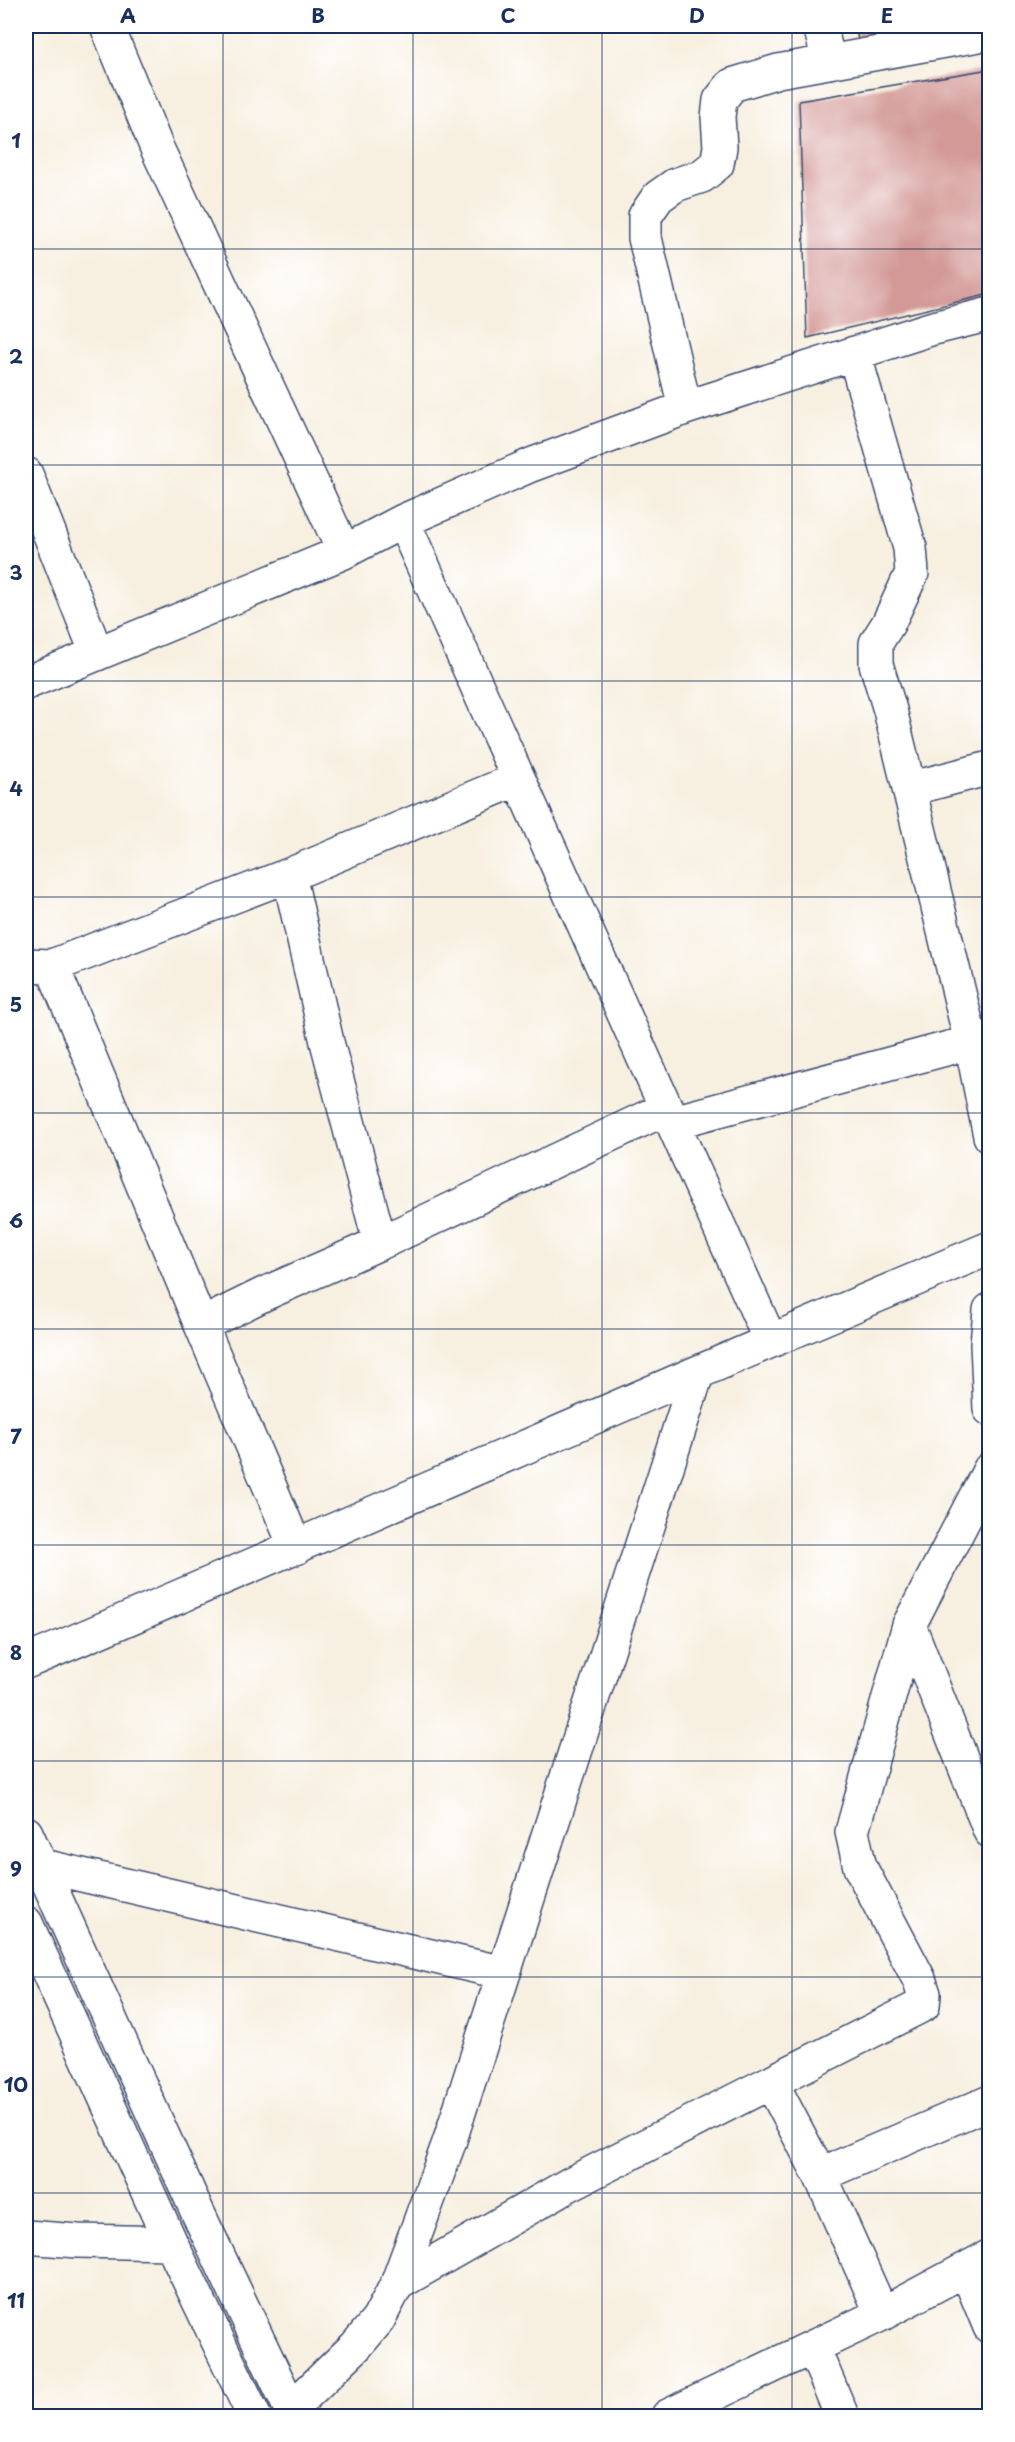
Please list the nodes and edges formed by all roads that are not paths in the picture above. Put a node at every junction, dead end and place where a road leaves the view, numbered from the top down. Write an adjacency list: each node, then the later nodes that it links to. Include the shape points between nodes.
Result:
1 (107, 26): 10 (street, via 156,146)
2 (820, 26): 4 (street)
3 (990, 33): 4 (street)
4 (829, 62): 7 (street, via 778,71 732,85 720,100 717,164 702,176 675,185 658,197 645,216 645,238)
5 (990, 314): 6 (street)
6 (854, 353): 7 (street); 15 (street, via 910,548 912,573 876,642 876,664)
7 (684, 408): 9 (street, via 531,465)
8 (26, 474): 11 (street)
9 (403, 521): 10 (street); 14 (street)
10 (344, 552): 11 (street)
11 (97, 654): 12 (street)
12 (26, 683)
13 (990, 768): 15 (street)
14 (518, 779): 16 (street); 19 (street)
15 (909, 789): 18 (street)
16 (289, 875): 17 (street); 21 (street, via 327,1042)
17 (39, 966): 24 (street)
18 (980, 1039): 19 (street); 20 (street)
19 (670, 1115): 21 (street); 25 (street)
20 (990, 1136)
21 (380, 1243): 24 (street)
22 (990, 1248): 25 (street)
23 (990, 1310): 27 (street)
24 (201, 1325): 29 (street)
25 (770, 1340): 26 (street)
26 (697, 1374): 29 (street); 36 (street)
27 (990, 1409)
28 (990, 1469): 30 (street)
29 (296, 1548): 31 (street)
30 (909, 1625): 32 (street); 37 (street, via 852,1832 860,1867 920,1979 923,2005)
31 (26, 1662)
32 (990, 1831)
33 (26, 1833): 34 (street)
34 (39, 1865): 36 (street); 47 (street)
35 (26, 1923): 41 (street)
36 (504, 1973): 43 (street, via 449,2143)
37 (771, 2082): 39 (street); 43 (street, via 570,2184)
38 (990, 2102): 39 (street)
39 (820, 2175): 44 (street)
40 (26, 2237): 41 (street)
41 (171, 2243): 48 (street)
42 (978, 2263): 44 (street); 45 (street)
43 (397, 2284): 47 (street, via 378,2320)
44 (882, 2314): 46 (street)
45 (990, 2327)
46 (813, 2347): 49 (street); 50 (street)
47 (292, 2413)
48 (254, 2416)
49 (668, 2416)
50 (842, 2416)

